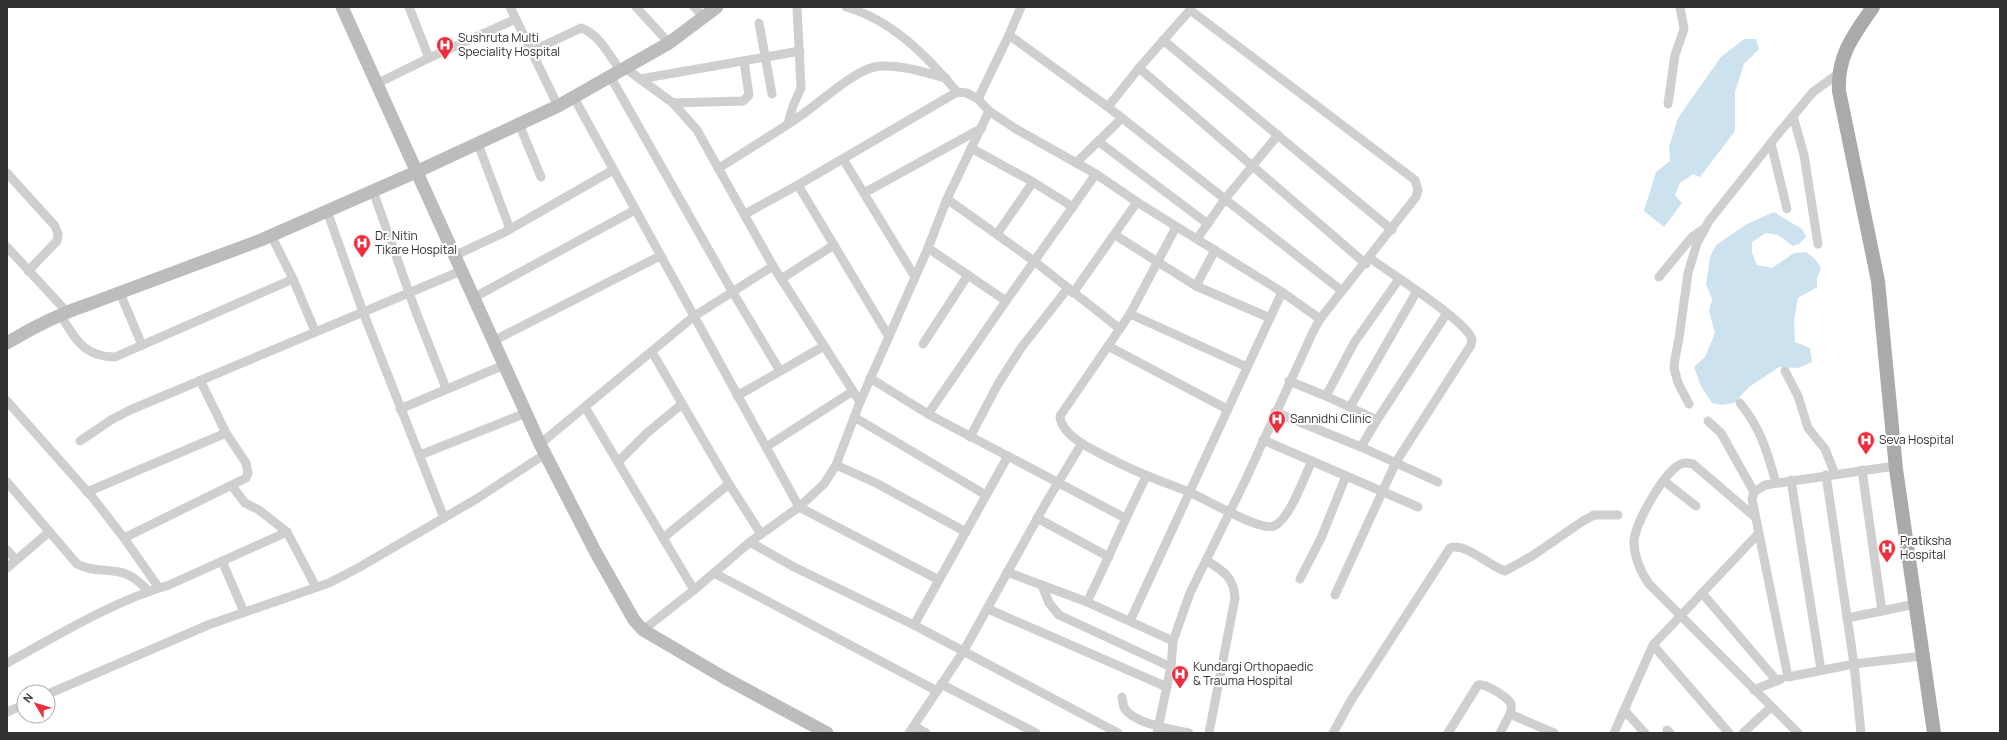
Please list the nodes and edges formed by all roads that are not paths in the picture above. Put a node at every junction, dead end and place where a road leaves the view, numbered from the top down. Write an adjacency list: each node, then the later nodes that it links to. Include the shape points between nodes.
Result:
1 (342, 7): 29 (street)
2 (409, 7): 22 (street)
3 (510, 7): 14 (street)
4 (636, 7): 18 (street)
5 (694, 7): 13 (street)
6 (718, 7): 13 (street)
7 (797, 7): 19 (street)
8 (846, 7): 27 (street, via 892,28)
9 (1020, 7): 16 (street)
10 (1680, 7): 35 (street, via 1684,29 1675,56)
11 (1873, 7): 26 (main road, via 1845,51)
12 (1191, 9): 17 (street); 74 (street, via 1416,180 1416,197)
13 (704, 17): 18 (street)
14 (516, 19): 20 (street); 22 (street)
15 (760, 23): 21 (street)
16 (1009, 35): 33 (street); 37 (street)
17 (1163, 40): 24 (street); 44 (street)
18 (669, 43): 25 (street)
19 (800, 50): 21 (street); 41 (street, via 801,88)
20 (532, 51): 25 (street, via 581,28 597,38); 36 (street)
21 (766, 56): 23 (street); 31 (street)
22 (429, 58): 29 (street)
23 (744, 61): 28 (street); 34 (street, via 749,95 743,101)
24 (1139, 68): 37 (street); 51 (street)
25 (618, 71): 28 (street); 32 (street); 100 (street)
26 (1838, 74): 39 (street, via 1813,92); 165 (main road, via 1878,281)
27 (946, 78): 30 (street); 41 (street, via 910,69 873,67 858,74)
28 (640, 79): 34 (street)
29 (376, 84): 54 (street)
30 (957, 92): 33 (street, via 967,92); 49 (street)
31 (772, 94)
32 (573, 96): 36 (street); 53 (street)
33 (978, 99): 38 (street)
34 (673, 103): 52 (street, via 697,130)
35 (1668, 104)
36 (558, 106): 42 (street)
37 (1108, 107): 40 (street)
38 (989, 111): 43 (street); 50 (street)
39 (1793, 116): 46 (street); 79 (street, via 1804,155)
40 (1122, 118): 45 (street); 63 (street)
41 (788, 123): 52 (street)
42 (519, 124): 47 (street); 57 (street)
43 (982, 128): 48 (street); 61 (street)
44 (1278, 135): 51 (street); 74 (street)
45 (1098, 142): 50 (street); 70 (street)
46 (1771, 143): 66 (street); 72 (street)
47 (478, 144): 54 (street); 73 (street)
48 (972, 148): 58 (street); 62 (street)
49 (843, 159): 59 (street); 61 (street)
50 (1076, 163): 56 (street)
51 (1252, 166): 63 (street); 87 (street)
52 (719, 168): 69 (street)
53 (613, 170): 67 (street); 73 (street)
54 (416, 172): 60 (street); 84 (street)
55 (7, 173): 90 (street, via 55,226 58,234 57,241)
56 (1096, 174): 64 (street); 65 (street)
57 (541, 177)
58 (1033, 182): 65 (street); 75 (street)
59 (798, 185): 69 (street); 80 (street)
60 (373, 191): 68 (street); 103 (street)
61 (864, 193): 93 (street)
62 (947, 199): 75 (street); 82 (street)
63 (1225, 199): 70 (street); 101 (street)
64 (1137, 202): 71 (street); 77 (street)
65 (1073, 207): 86 (street)
66 (1787, 209)
67 (635, 210): 85 (street); 106 (street)
68 (327, 211): 76 (street); 109 (street)
69 (745, 214): 89 (street)
70 (1208, 224): 78 (street)
71 (1176, 227): 78 (street); 88 (street)
72 (1705, 228): 94 (street, via 1692,237); 140 (street, via 1697,243 1688,273 1674,368 1678,384)
73 (510, 229): 84 (street)
74 (1392, 230): 87 (street)
75 (997, 234): 86 (street)
76 (271, 235): 95 (street); 105 (street)
77 (1115, 235): 88 (street); 99 (street)
78 (1197, 239): 83 (street)
79 (1818, 244)
80 (834, 245): 96 (street); 117 (street)
81 (7, 247): 90 (street)
82 (928, 248): 92 (street); 93 (street)
83 (1215, 250): 98 (street); 104 (street)
84 (454, 256): 91 (street)
85 (660, 256): 112 (street); 118 (street)
86 (1034, 261): 99 (street); 107 (street)
87 (1368, 261): 97 (street); 101 (street)
88 (1158, 263): 98 (street); 111 (street)
89 (773, 266): 96 (street); 100 (street)
90 (28, 270): 108 (street)
91 (461, 271): 103 (street); 106 (street)
92 (968, 275): 107 (street); 120 (street)
93 (915, 277): 117 (street)
94 (1659, 277)
95 (293, 279): 116 (street); 121 (street)
96 (781, 279): 122 (street)
97 (1399, 279): 102 (street); 135 (street, via 1354,343)
98 (1196, 286): 113 (street)
99 (1070, 290): 115 (street); 152 (street, via 1021,348 998,384)
100 (732, 291): 112 (street); 127 (street)
101 (1342, 291): 114 (street)
102 (1417, 291): 110 (street); 142 (street)
103 (409, 292): 109 (street); 132 (street)
104 (1282, 292): 113 (street); 114 (street)
105 (120, 293): 108 (street); 121 (street)
106 (473, 298): 118 (street)
107 (1006, 301): 147 (street)
108 (63, 312): 119 (street); 121 (street, via 75,339 95,355 115,357)
109 (363, 312): 116 (street); 143 (street)
110 (1447, 313): 149 (street); 163 (street, via 1470,333 1471,345)
111 (1130, 314): 115 (street); 126 (street)
112 (694, 317): 124 (street); 134 (street)
113 (1270, 318): 126 (street)
114 (1320, 319): 131 (street)
115 (1120, 329): 123 (street)
116 (315, 331): 130 (street)
117 (889, 337): 129 (street)
118 (493, 341): 125 (street)
119 (7, 343)
120 (923, 344)
121 (142, 345)
122 (824, 346): 127 (street); 133 (street)
123 (1108, 346): 144 (street); 155 (street, via 1060,416 1064,428)
124 (652, 352): 139 (street); 141 (street)
125 (504, 365): 132 (street); 145 (street)
126 (1247, 367): 144 (street)
127 (780, 371): 134 (street)
128 (1785, 372): 167 (street, via 1798,396 1808,428 1825,449)
129 (870, 378): 137 (street); 147 (street)
130 (200, 380): 151 (street); 154 (street, via 130,410)
131 (1289, 381): 135 (street); 146 (street)
132 (446, 388): 143 (street)
133 (853, 391): 137 (street); 156 (street)
134 (737, 396): 156 (street)
135 (1326, 396): 142 (street)
136 (7, 401): 178 (street)
137 (860, 402): 148 (street)
138 (1740, 403): 175 (street, via 1764,441)
139 (682, 404): 162 (street, via 647,433); 176 (street)
140 (1688, 404)
141 (585, 407): 158 (street); 162 (street)
142 (1350, 407): 149 (street)
143 (400, 409): 159 (street)
144 (1227, 409): 179 (street)
145 (526, 412): 158 (street); 159 (street)
146 (1275, 412): 153 (street); 157 (street)
147 (928, 414): 152 (street)
148 (854, 417): 164 (street); 182 (street)
149 (1377, 420): 157 (street)
150 (1708, 421): 180 (street, via 1721,433)
151 (226, 433): 177 (street, via 248,468 246,478); 178 (street)
152 (970, 437): 160 (street)
153 (1263, 440): 161 (street); 186 (street)
154 (80, 441)
155 (1082, 443): 169 (street); 173 (street)
156 (766, 447): 184 (street)
157 (1361, 447): 163 (street)
158 (543, 449): 189 (street); 226 (street, via 600,560 634,620)
159 (420, 455): 189 (street)
160 (1008, 456): 173 (street); 182 (street)
161 (1312, 461): 168 (street); 186 (street, via 1285,517 1280,522 1273,526 1264,526)
162 (618, 462): 198 (street)
163 (1396, 462): 174 (street); 181 (street)
164 (836, 465): 184 (street, via 824,484); 194 (street, via 876,483)
165 (1895, 466): 166 (street); 218 (main road)
166 (1862, 470): 167 (street); 220 (street)
167 (1830, 475): 170 (street); 223 (street)
168 (1346, 476): 181 (street); 208 (street, via 1321,538)
169 (1146, 477): 179 (street); 191 (street)
170 (1791, 480): 175 (street); 234 (street)
171 (1664, 481): 183 (street); 188 (street, via 1680,464 1693,464); 222 (street, via 1641,517 1636,531 1635,548 1640,571 1649,584)
172 (7, 482): 192 (street)
173 (1058, 482): 190 (street); 191 (street)
174 (1438, 482)
175 (1776, 483): 180 (street, via 1764,485)
176 (729, 484): 195 (street); 198 (street)
177 (232, 486): 193 (street, via 245,503 259,510); 197 (street)
178 (87, 492): 197 (street)
179 (1189, 492): 186 (street); 224 (street)
180 (1754, 492): 188 (street, via 1752,499)
181 (1383, 493): 185 (street); 216 (street)
182 (986, 495): 194 (street)
183 (1696, 506)
184 (799, 507): 195 (street); 209 (street)
185 (1418, 507)
186 (1229, 512): 203 (street)
187 (1618, 515): 253 (street, via 1594,515 1505,571 1495,568 1465,549 1456,546 1450,548 1350,702)
188 (1755, 517): 196 (street)
189 (444, 518): 211 (street, via 358,568)
190 (1037, 518): 201 (street); 206 (street)
191 (1125, 518): 201 (street)
192 (48, 532): 202 (street); 214 (street, via 77,564 91,570 126,574)
193 (287, 532): 204 (street); 211 (street)
194 (966, 532): 209 (street)
195 (761, 534): 199 (street)
196 (1758, 534): 215 (street); 235 (street)
197 (124, 538): 212 (street)
198 (663, 538): 213 (street)
199 (750, 542): 207 (street); 225 (street, via 794,567)
200 (7, 550): 202 (street)
201 (1109, 558): 217 (street)
202 (16, 560): 205 (street)
203 (1206, 560): 227 (street, via 1190,593); 252 (street, via 1229,578 1234,587 1235,598)
204 (222, 561): 212 (street); 221 (street)
205 (7, 568)
206 (1007, 572): 210 (street); 219 (street)
207 (714, 573): 213 (street); 237 (street)
208 (1300, 579)
209 (939, 580): 225 (street)
210 (1042, 585): 217 (street); 233 (street, via 1049,603 1059,615)
211 (316, 587): 221 (street)
212 (159, 588): 214 (street)
213 (694, 590): 226 (street)
214 (149, 591): 231 (street, via 109,608)
215 (1702, 593): 222 (street); 236 (street)
216 (1335, 595)
217 (1087, 602): 224 (street)
218 (1915, 604): 220 (street); 230 (main road)
219 (988, 609): 229 (street); 238 (street)
220 (1882, 611): 223 (street)
221 (244, 612): 240 (street)
222 (1681, 616): 228 (street); 239 (street)
223 (1847, 618): 232 (street)
224 (1130, 621): 227 (street)
225 (914, 626): 229 (street)
226 (643, 630): 247 (street)
227 (1173, 641): 233 (street)
228 (1653, 645): 243 (street); 259 (street)
229 (963, 652): 237 (street); 250 (street)
230 (1922, 656): 232 (street); 263 (main road)
231 (7, 663)
232 (1854, 664): 234 (street); 262 (street)
233 (1171, 667): 238 (street)
234 (1821, 670): 235 (street)
235 (1788, 677): 236 (street)
236 (1777, 681): 239 (street)
237 (939, 687): 245 (street); 249 (street)
238 (1167, 687): 246 (street)
239 (1754, 690): 242 (street)
240 (56, 691)
241 (1122, 697): 246 (street, via 1125,710)
242 (1771, 707): 260 (street); 261 (street)
243 (1624, 710): 257 (street); 258 (street)
244 (1510, 714): 254 (street, via 1511,704 1508,700 1486,686 1478,685); 255 (street); 256 (street)
245 (912, 730): 248 (street)
246 (1158, 730): 251 (street)
247 (826, 733)
248 (926, 733)
249 (1036, 733)
250 (1118, 733)
251 (1189, 733)
252 (1209, 733)
253 (1333, 733)
254 (1448, 733)
255 (1500, 733)
256 (1554, 733)
257 (1614, 733)
258 (1645, 733)
259 (1729, 733)
260 (1743, 733)
261 (1798, 733)
262 (1861, 733)
263 (1934, 733)

